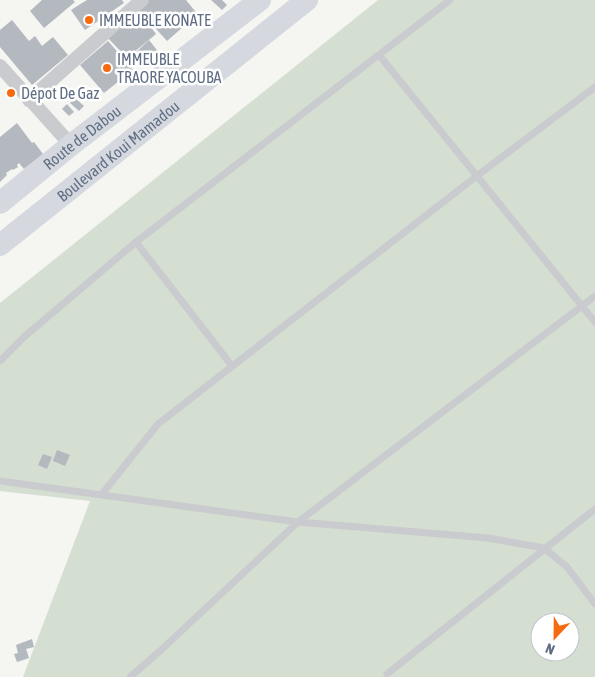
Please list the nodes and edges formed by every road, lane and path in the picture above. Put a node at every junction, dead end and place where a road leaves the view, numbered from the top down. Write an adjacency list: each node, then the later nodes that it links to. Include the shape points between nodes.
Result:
1 (142, 0): 8 (street)
2 (260, 0): 9 (main road, Route de Dabou)
3 (307, 0): 13 (main road, Boulevard Koui Mamadou)
4 (450, 0): 5 (lane)
5 (379, 55): 10 (lane); 12 (lane)
6 (0, 66): 8 (street)
7 (595, 87): 10 (lane)
8 (29, 100): 9 (street)
9 (71, 145): 11 (main road, Route de Dabou)
10 (478, 176): 15 (lane); 18 (lane)
11 (0, 203)
12 (136, 242): 17 (lane, via 24,336); 18 (lane)
13 (0, 245)
14 (595, 296): 15 (lane)
15 (582, 305): 16 (lane); 22 (lane)
16 (595, 322)
17 (0, 361)
18 (232, 366): 20 (lane, via 158,424)
19 (0, 481): 20 (lane)
20 (102, 494): 22 (lane)
21 (595, 509): 23 (lane)
22 (298, 522): 23 (lane, via 488,538); 26 (lane)
23 (544, 548): 24 (lane, via 567,567); 25 (lane)
24 (595, 604)
25 (387, 674)
26 (130, 677)

